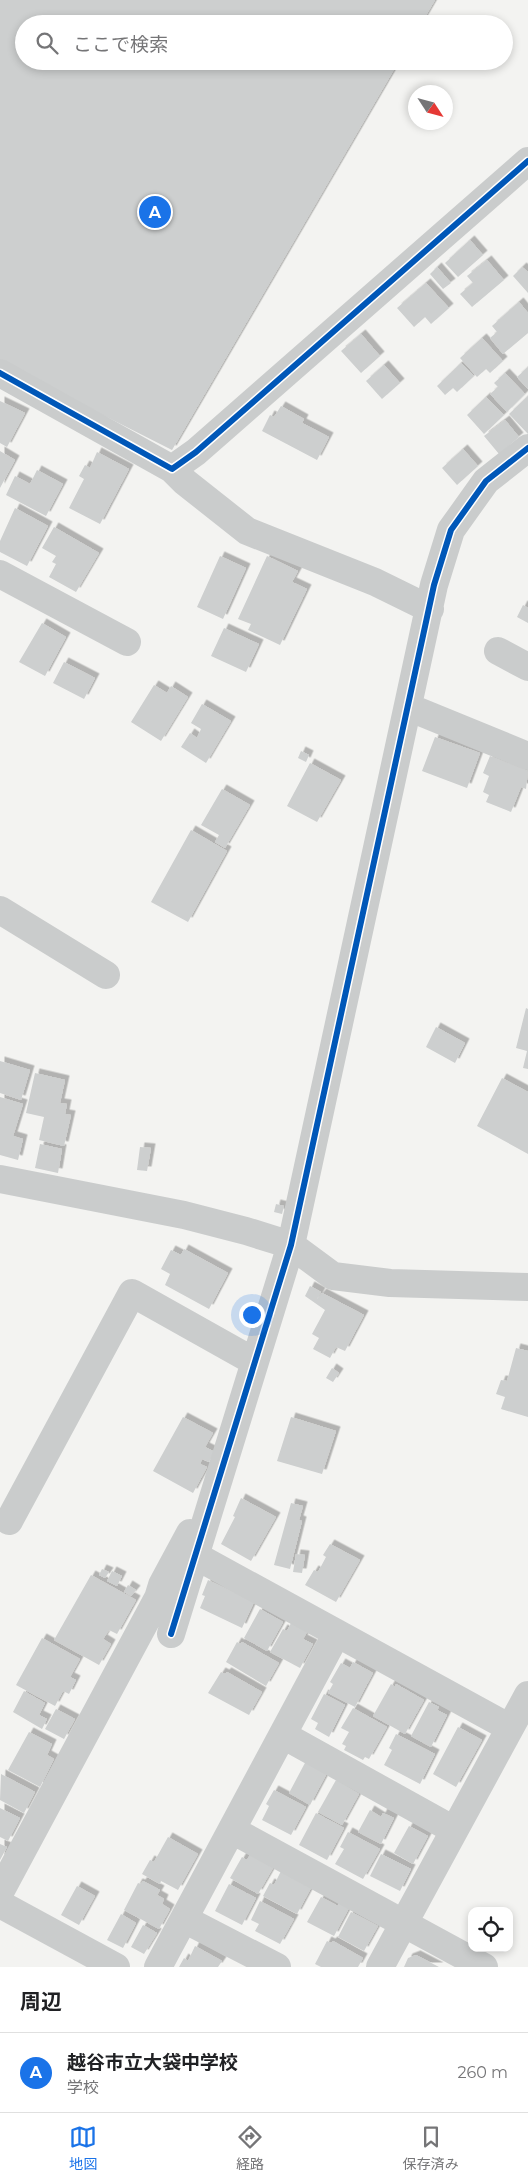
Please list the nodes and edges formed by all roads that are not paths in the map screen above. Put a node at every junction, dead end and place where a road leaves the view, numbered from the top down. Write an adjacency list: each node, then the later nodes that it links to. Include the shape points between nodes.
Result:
1 (528, 161): 4 (street, via 196,452)
2 (0, 373): 4 (street)
3 (528, 448): 6 (street, via 486,481 451,530)
4 (172, 469): 6 (street, via 247,531 374,582)
5 (0, 574): 7 (street)
6 (430, 609): 10 (street)
7 (127, 642)
8 (498, 651): 9 (street)
9 (528, 667)
10 (408, 707): 11 (street); 15 (street)
11 (528, 756)
12 (0, 910): 13 (street)
13 (106, 975)
14 (0, 1178): 15 (street, via 184,1215)
15 (291, 1245): 16 (street, via 333,1276 390,1283); 17 (street)
16 (528, 1287)
17 (255, 1362): 18 (street); 19 (street, via 132,1293)
18 (216, 1488): 20 (street); 28 (street)
19 (9, 1521)
20 (196, 1556): 21 (street); 22 (street)
21 (337, 1633): 24 (street); 25 (street)
22 (171, 1634)
23 (528, 1695): 24 (street)
24 (510, 1728): 27 (street)
25 (284, 1735): 26 (street); 27 (street)
26 (232, 1830): 30 (street); 31 (street)
27 (454, 1830): 31 (street)
28 (0, 1892)
29 (0, 1904): 32 (street)
30 (184, 1919): 33 (street); 34 (street)
31 (403, 1923): 35 (street); 36 (street)
32 (116, 1967)
33 (158, 1967)
34 (277, 1967)
35 (380, 1967)
36 (484, 1967)

